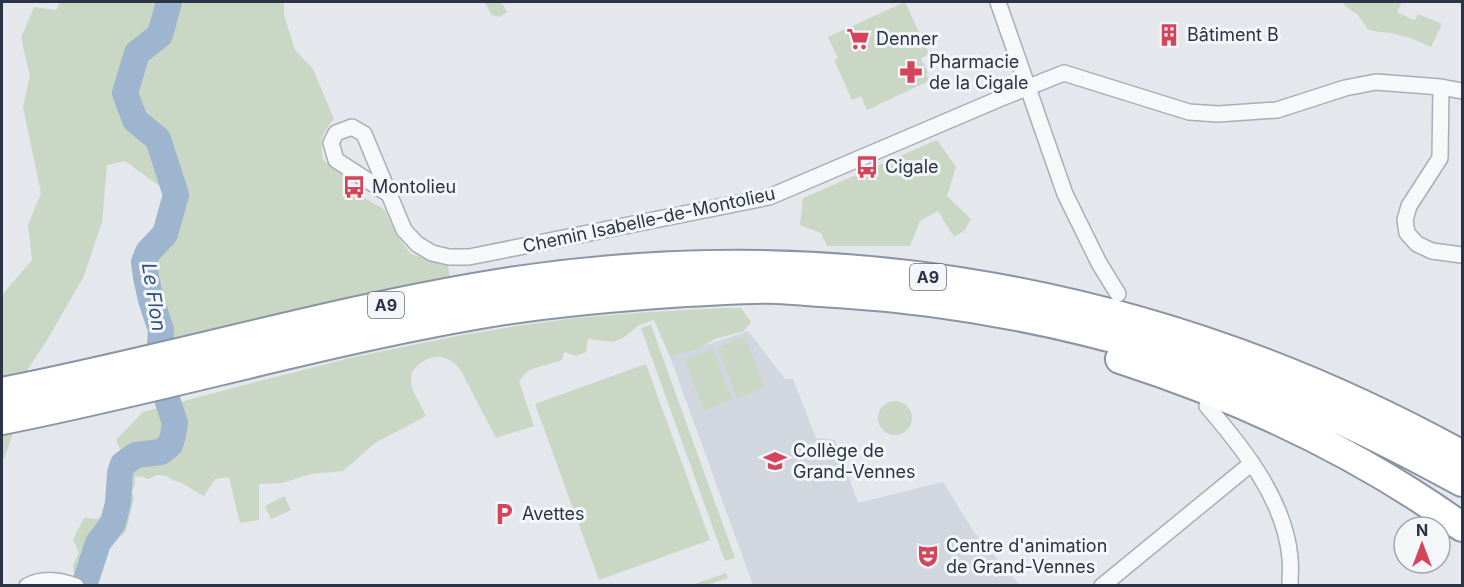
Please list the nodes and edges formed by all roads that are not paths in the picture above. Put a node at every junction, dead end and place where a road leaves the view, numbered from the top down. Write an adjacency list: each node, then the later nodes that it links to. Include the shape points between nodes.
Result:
1 (998, 2): 2 (street)
2 (1028, 87): 3 (street, Chemin Isabelle-de-Montolieu, via 1064,73 1190,112 1218,114 1276,110 1376,82); 5 (street, Chemin Isabelle-de-Montolieu, via 769,197 468,257 432,253 417,244 404,230); 8 (street, via 1074,213)
3 (1441, 87): 4 (street, Chemin Isabelle-de-Montolieu); 6 (street, via 1440,158 1409,206 1405,220 1407,233 1417,244 1432,251)
4 (1462, 91)
5 (390, 195): 5 (street, Chemin Isabelle-de-Montolieu, via 364,134 352,127 336,133 331,143 336,160)
6 (1462, 255)
7 (776, 284): 9 (highway, A9, via 715,265 650,267 499,284 425,297); 11 (highway, A9, via 615,296 438,322); 12 (highway, A9, via 853,269 961,282 1059,300 1230,349 1375,410); 14 (highway, A9, via 958,305 1130,343 1294,399); 15 (highway, via 831,302 956,320 1060,342 1144,367 1216,393 1307,435 1374,470)
8 (1118, 294)
9 (2, 392)
10 (1207, 406): 13 (street)
11 (2, 420)
12 (1462, 455)
13 (1252, 463): 18 (street); 19 (street, via 1285,530 1291,558)
14 (1462, 482)
15 (1462, 527)
16 (71, 584): 17 (street, via 45,580)
17 (27, 585)
18 (1102, 585)
19 (1290, 585)

